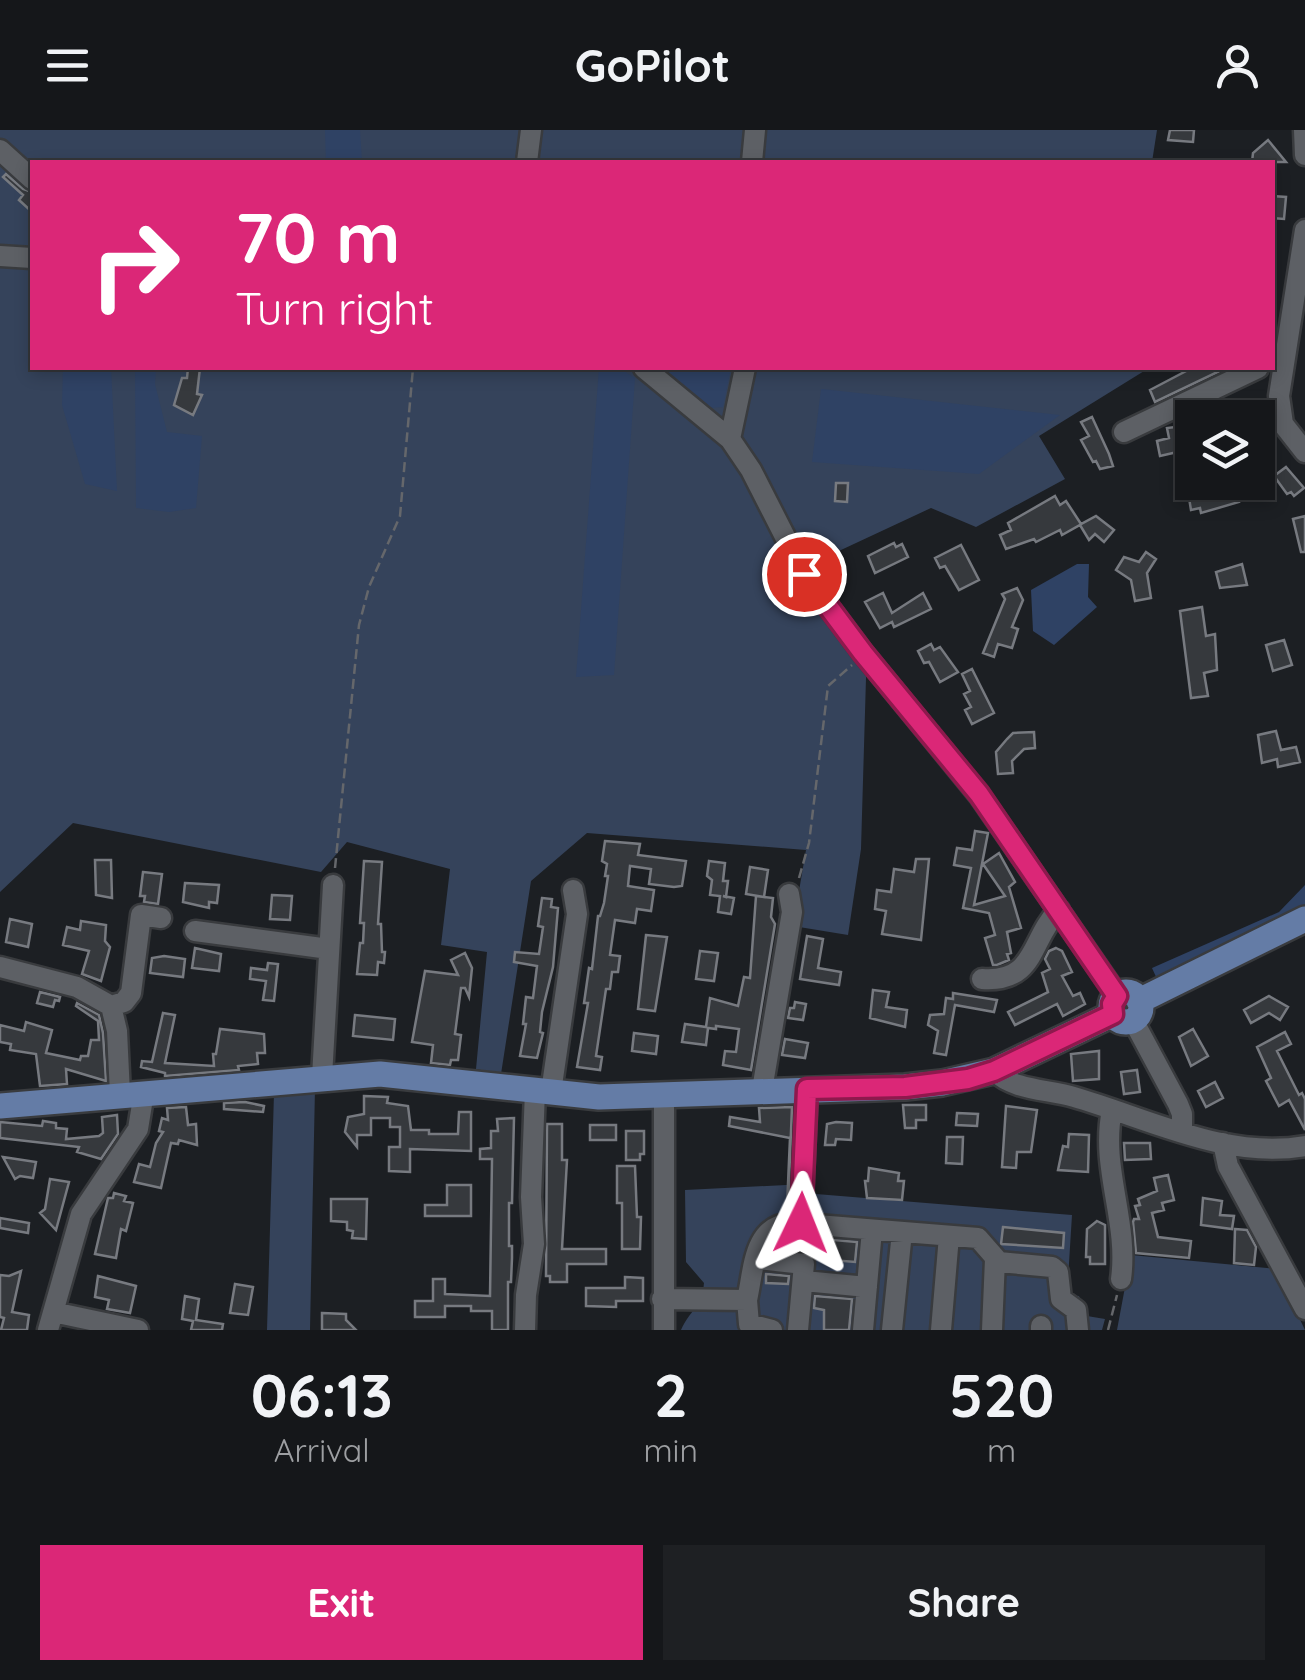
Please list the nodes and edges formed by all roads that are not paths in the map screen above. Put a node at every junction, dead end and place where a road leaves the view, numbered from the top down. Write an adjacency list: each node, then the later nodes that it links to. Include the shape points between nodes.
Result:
1 (531, 130): 6 (street)
2 (755, 130): 7 (street)
3 (1304, 130): 5 (street)
4 (0, 150): 8 (street)
5 (1305, 155)
6 (527, 160)
7 (752, 160)
8 (30, 177)
9 (1305, 230): 12 (street)
10 (0, 256): 11 (street)
11 (30, 258)
12 (1277, 361): 18 (street, via 1280,412)
13 (646, 370): 17 (street)
14 (746, 370): 17 (street)
15 (1254, 370): 16 (street)
16 (1124, 432)
17 (730, 439): 22 (street, via 804,574 979,794)
18 (1305, 452)
19 (333, 885): 26 (street)
20 (572, 890): 35 (street, via 576,914)
21 (789, 894): 34 (street, via 792,912)
22 (1058, 910): 28 (street, via 1023,967 998,980); 30 (street)
23 (161, 918): 29 (street, via 141,915 131,993)
24 (1305, 919): 30 (main road)
25 (195, 931): 26 (street)
26 (329, 949): 32 (street)
27 (0, 967): 29 (street, via 77,987)
28 (982, 978)
29 (111, 1006): 36 (street)
30 (1126, 1008): 31 (main road); 40 (street, via 1178,1104)
31 (994, 1071): 33 (main road, via 942,1084); 39 (street, via 1016,1085)
32 (322, 1077): 35 (main road, via 416,1076); 36 (main road)
33 (807, 1089): 34 (main road); 43 (street)
34 (762, 1090): 37 (main road)
35 (543, 1091): 37 (main road); 59 (street, via 530,1197 534,1244)
36 (132, 1093): 38 (main road); 57 (street, via 138,1129 81,1214)
37 (664, 1096): 54 (street)
38 (0, 1106)
39 (1112, 1110): 40 (street); 51 (street, via 1108,1152 1123,1246)
40 (1182, 1131): 41 (street)
41 (1224, 1144): 42 (street); 50 (street, via 1228,1166)
42 (1305, 1146)
43 (801, 1223): 44 (street); 47 (street, via 766,1232)
44 (872, 1230): 45 (street); 53 (street)
45 (902, 1232): 46 (street); 64 (street)
46 (950, 1236): 48 (street, via 978,1238); 65 (street)
47 (756, 1259): 52 (street, via 802,1262); 55 (street)
48 (995, 1259): 66 (street); 67 (street, via 1058,1272 1061,1299 1076,1310)
49 (1305, 1260): 50 (street)
50 (1284, 1269): 56 (street)
51 (1121, 1279)
52 (804, 1281): 53 (street); 62 (street)
53 (867, 1287): 63 (street)
54 (662, 1298): 55 (street); 60 (street)
55 (747, 1300): 61 (street, via 749,1324)
56 (1305, 1309)
57 (50, 1321): 58 (street)
58 (138, 1330)
59 (526, 1330)
60 (664, 1330)
61 (772, 1330)
62 (798, 1330)
63 (862, 1330)
64 (892, 1330)
65 (941, 1330)
66 (992, 1330)
67 (1078, 1330)

